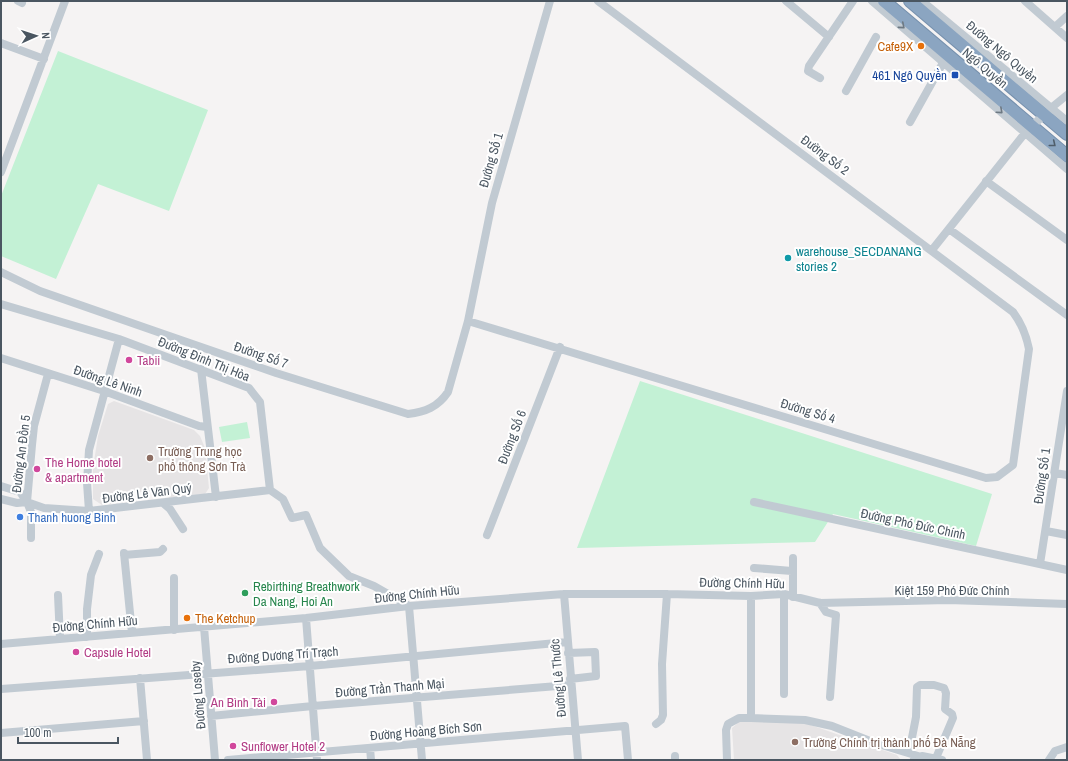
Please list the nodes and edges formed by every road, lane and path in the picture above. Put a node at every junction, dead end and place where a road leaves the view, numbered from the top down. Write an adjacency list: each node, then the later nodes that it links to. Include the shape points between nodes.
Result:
1 (65, 1): 17 (street)
2 (550, 1): 37 (street, Đường Số 1, via 492,203)
3 (598, 1): 33 (street, Đường Số 2)
4 (786, 1): 13 (street)
5 (853, 1): 13 (street)
6 (872, 1): 18 (street, one-way to 18)
7 (884, 1): 25 (highway, Ngô Quyền)
8 (910, 1): 22 (highway, Ngô Quyền)
9 (922, 1): 22 (street, Đường Ngô Quyền)
10 (1025, 1): 12 (street)
11 (1067, 16): 12 (street)
12 (1055, 27): 15 (street)
13 (828, 37): 19 (street, via 808,68)
14 (876, 37): 20 (street)
15 (1067, 38)
16 (1, 44): 17 (street)
17 (44, 59): 29 (street)
18 (944, 61): 24 (street); 25 (street, one-way to 25)
19 (820, 78)
20 (846, 91)
21 (1067, 95): 22 (street)
22 (1048, 111): 23 (street, Đường Ngô Quyền); 25 (street); 26 (highway, Ngô Quyền)
23 (1067, 121)
24 (910, 122)
25 (1028, 130): 27 (highway, Ngô Quyền, one-way to 27); 28 (street); 30 (street)
26 (1067, 134)
27 (1067, 156)
28 (1067, 169)
29 (1, 172)
30 (986, 181): 31 (street); 32 (street)
31 (948, 229): 33 (street); 36 (street)
32 (1067, 240)
33 (932, 250): 38 (street, Đường Số 2, via 1013,312)
34 (1, 272): 37 (street, Đường Số 7, via 40,291 144,328 408,414 430,409 448,392)
35 (1, 304): 39 (street, Đường Đinh Thị Hòa)
36 (1067, 315)
37 (467, 324): 40 (street, Đường Số 4)
38 (1027, 337): 40 (street, Đường Số 4, via 1029,349 1013,465 997,477 986,478)
39 (119, 339): 42 (street, Đường Đinh Thị Hòa); 44 (street)
40 (560, 347): 59 (street, Đường Số 6)
41 (1, 358): 43 (street, Đường Lê Ninh)
42 (201, 369): 46 (street); 50 (street, Đường Đinh Thị Hòa, via 249,388 260,402)
43 (48, 374): 44 (street, Đường Lê Ninh); 53 (street, Đường An Đồn 5, via 34,426)
44 (104, 391): 46 (street, Đường Lê Ninh); 56 (street, via 89,450)
45 (1067, 391): 47 (street, Đường Số 1)
46 (207, 427): 51 (street)
47 (1055, 473): 48 (street); 58 (street, Đường Số 1)
48 (1067, 475)
49 (1, 486): 53 (street, Đường Lê Văn Quý, via 20,492)
50 (270, 490): 51 (street, Đường Lê Văn Quý); 79 (street, via 283,500 292,518 306,515 320,548 349,576 374,586)
51 (216, 497): 55 (street, Đường Lê Văn Quý)
52 (1, 499): 53 (street, Đường Lê Văn Quý, via 17,503)
53 (27, 502): 56 (street, Đường Lê Văn Quý, via 44,508); 61 (street, Đường An Đồn 5)
54 (754, 502): 65 (street, Đường Phó Đức Chính)
55 (163, 503): 56 (street, Đường Lê Văn Quý); 57 (street)
56 (89, 511)
57 (183, 529)
58 (1046, 531): 60 (street); 65 (street, Đường Số 1)
59 (488, 535)
60 (1067, 535)
61 (31, 538)
62 (163, 549): 83 (street, via 160,552 124,554)
63 (99, 554): 84 (street, via 91,575)
64 (793, 558): 68 (street)
65 (1040, 564): 67 (street, Đường Phó Đức Chính)
66 (754, 568): 68 (street)
67 (1067, 570)
68 (792, 571): 75 (street)
69 (174, 578): 82 (street)
70 (564, 594): 71 (street, Đường Chính Hữu); 79 (street, Đường Chính Hữu); 86 (street, Đường Lê Thước)
71 (667, 594): 74 (street, Đường Chính Hữu); 102 (street, via 662,664 663,715)
72 (784, 594): 74 (street, Đường Chính Hữu); 75 (street, Đường Chính Hữu); 95 (street)
73 (58, 595): 85 (street)
74 (751, 596): 100 (street)
75 (793, 597): 76 (street, Đường Chính Hữu)
76 (820, 603): 77 (street, Đường Chính Hữu); 96 (street, via 826,612 836,615)
77 (836, 603): 78 (street, Kiệt 159 Phó Đức Chính, via 948,600)
78 (1067, 604)
79 (409, 606): 80 (street, Đường Chính Hữu); 89 (street)
80 (306, 618): 81 (street, Đường Chính Hữu); 90 (street)
81 (204, 627): 82 (street, Đường Chính Hữu); 91 (street, Đường Loseby)
82 (174, 630): 83 (street, Đường Chính Hữu)
83 (132, 633): 84 (street, Đường Chính Hữu)
84 (87, 637): 85 (street, Đường Chính Hữu)
85 (60, 639): 87 (street, Đường Chính Hữu)
86 (567, 642): 88 (street, Đường Lê Thước); 89 (street, Đường Dương Trí Trạch)
87 (1, 644)
88 (568, 653): 93 (street, Đường Lê Thước); 93 (street, Đường Trần Thanh Mại, via 595,652 596,676)
89 (414, 655): 90 (street, Đường Dương Trí Trạch); 97 (street)
90 (310, 666): 91 (street, Đường Dương Trí Trạch); 98 (street)
91 (208, 672): 92 (street, Đường Dương Trí Trạch); 99 (street, Đường Loseby)
92 (140, 678): 94 (street, Đường Dương Trí Trạch); 101 (street)
93 (570, 682): 97 (street, Đường Trần Thanh Mại); 103 (street, Đường Lê Thước)
94 (1, 690)
95 (784, 694)
96 (830, 697)
97 (417, 698): 98 (street, Đường Trần Thanh Mại); 105 (street)
98 (312, 706): 99 (street, Đường Trần Thanh Mại); 108 (street)
99 (211, 716): 113 (street, Đường Loseby)
100 (751, 718): 109 (street, via 819,723); 119 (street, via 739,718 728,724)
101 (144, 721): 104 (street); 112 (street)
102 (656, 724)
103 (575, 731): 105 (street, Đường Hoàng Bích Sơn); 117 (street, Đường Lê Thước); 118 (street, Đường Hoàng Bích Sơn, via 625,726)
104 (1, 733)
105 (420, 744): 106 (street, Đường Hoàng Bích Sơn); 116 (street)
106 (370, 748): 108 (street, Đường Hoàng Bích Sơn); 115 (street)
107 (1067, 748): 120 (street, via 1055,750)
108 (317, 756): 110 (street, Đường Hoàng Bích Sơn)
109 (913, 757): 111 (street); 111 (street, via 917,687 934,685 944,688 945,709 952,714)
110 (267, 758): 114 (street, Đường Hoàng Bích Sơn)
111 (939, 759)
112 (147, 760)
113 (215, 760)
114 (228, 760)
115 (371, 760)
116 (422, 760)
117 (578, 760)
118 (628, 760)
119 (727, 760)
120 (1049, 760)

